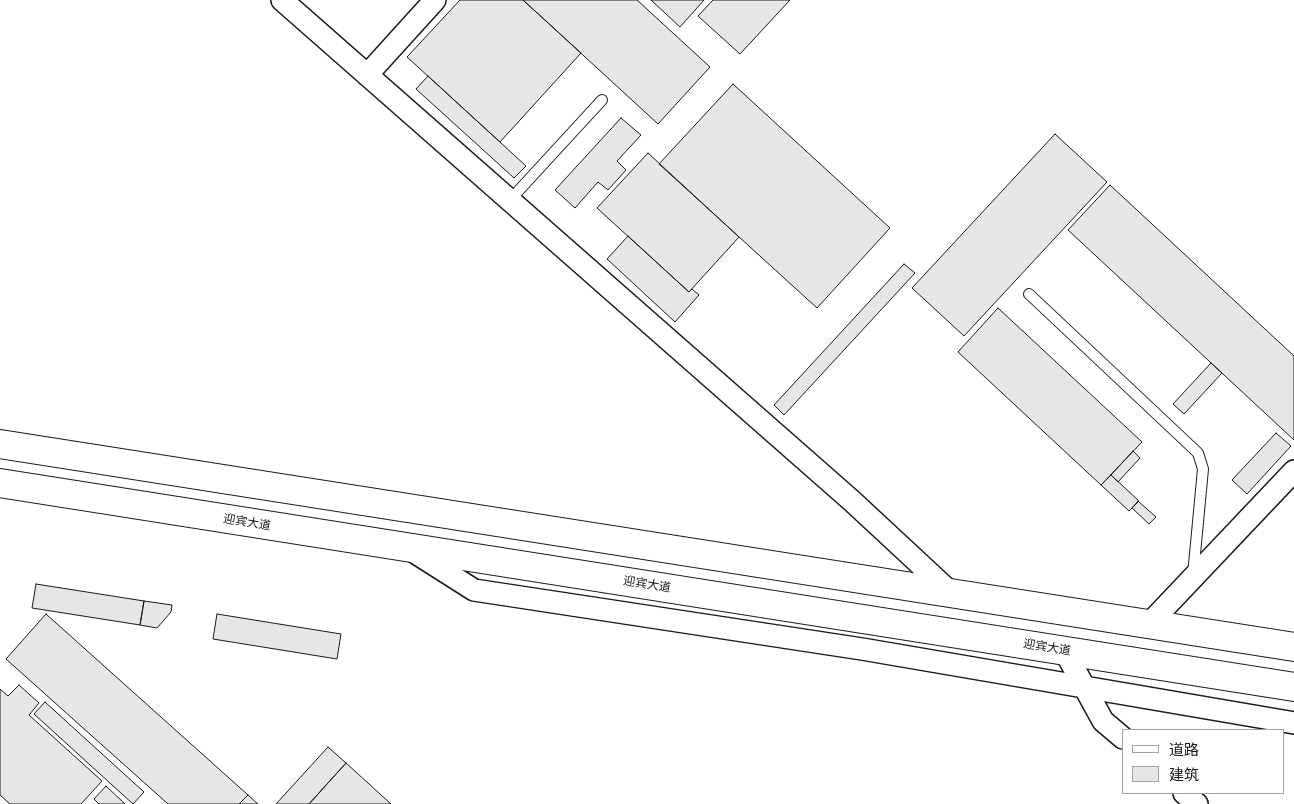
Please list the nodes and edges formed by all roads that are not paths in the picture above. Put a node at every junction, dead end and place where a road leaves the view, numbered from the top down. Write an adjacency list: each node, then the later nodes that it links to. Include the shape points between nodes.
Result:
1 (282, 0): 3 (street)
2 (435, 0): 3 (street)
3 (367, 75): 5 (street)
4 (602, 100): 5 (lane)
5 (510, 200): 12 (street, via 845,494)
6 (1029, 294): 11 (lane, via 1198,453 1203,469)
7 (0, 444): 12 (main road)
8 (1294, 470): 11 (street)
9 (0, 483): 10 (main road, 迎宾大道)
10 (406, 548): 15 (main road, 迎宾大道); 17 (street, via 474,590)
11 (1192, 578): 13 (street)
12 (951, 592): 13 (main road)
13 (1149, 624): 14 (main road)
14 (1294, 647)
15 (1064, 650): 16 (main road, 迎宾大道); 17 (street)
16 (1294, 687)
17 (1085, 688): 18 (street); 19 (street, via 1103,721)
18 (1294, 723)
19 (1122, 737)
20 (1185, 794): 21 (street)
21 (1197, 804)

